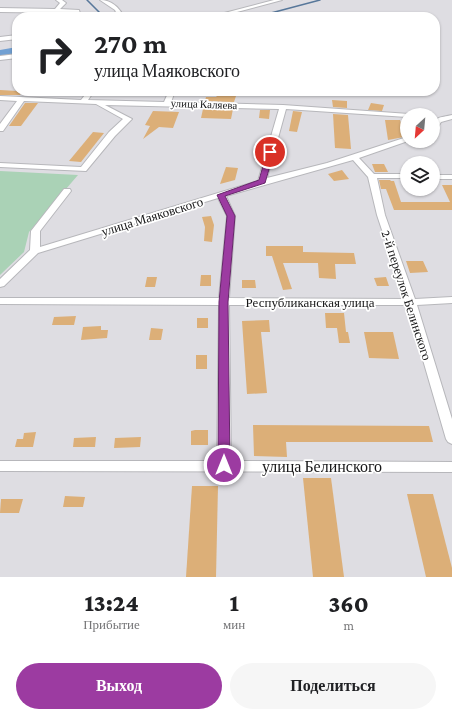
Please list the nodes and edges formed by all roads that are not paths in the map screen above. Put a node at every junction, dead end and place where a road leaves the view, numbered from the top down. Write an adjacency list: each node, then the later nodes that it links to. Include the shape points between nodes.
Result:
1 (58, 0): 5 (street, via 63,3)
2 (102, 0): 7 (street)
3 (280, 0): 8 (street)
4 (0, 10): 5 (street)
5 (57, 10): 6 (street)
6 (68, 12)
7 (119, 12)
8 (232, 12)
9 (12, 37): 10 (street)
10 (0, 38)
11 (12, 57): 12 (street)
12 (0, 58)
13 (87, 96): 17 (street)
14 (170, 96): 20 (street)
15 (0, 98): 16 (street, улица Каляева)
16 (22, 99): 17 (street, улица Каляева); 26 (street)
17 (83, 102): 18 (street, улица Каляева)
18 (96, 102): 19 (street, улица Каляева); 22 (street)
19 (124, 102): 20 (street, улица Каляева); 22 (street, via 116,107)
20 (167, 103): 21 (street, улица Каляева)
21 (283, 107): 23 (street, улица Каляева); 34 (street)
22 (115, 112): 29 (street, via 128,120 112,134 83,169)
23 (400, 115)
24 (452, 117): 25 (street)
25 (440, 119)
26 (0, 129)
27 (400, 141): 28 (street, улица Маяковского)
28 (354, 156): 30 (street, 2-й переулок Белинского); 34 (street, улица Маяковского, via 330,165)
29 (0, 165)
30 (372, 176): 31 (street); 42 (street, 2-й переулок Белинского, via 381,214)
31 (400, 176)
32 (440, 177): 33 (street)
33 (452, 177)
34 (262, 182): 36 (street, улица Маяковского)
35 (67, 191): 37 (street, via 35,231)
36 (221, 195): 37 (street, улица Маяковского); 41 (street, via 231,216)
37 (35, 251): 38 (street, улица Маяковского)
38 (0, 284)
39 (452, 300): 42 (street, Республиканская улица)
40 (0, 301): 41 (street, Республиканская улица)
41 (224, 302): 42 (street, Республиканская улица); 44 (street)
42 (411, 302): 43 (street, 2-й переулок Белинского)
43 (452, 439)
44 (224, 465): 45 (street, улица Белинского); 46 (street, улица Белинского)
45 (0, 466)
46 (452, 467)

